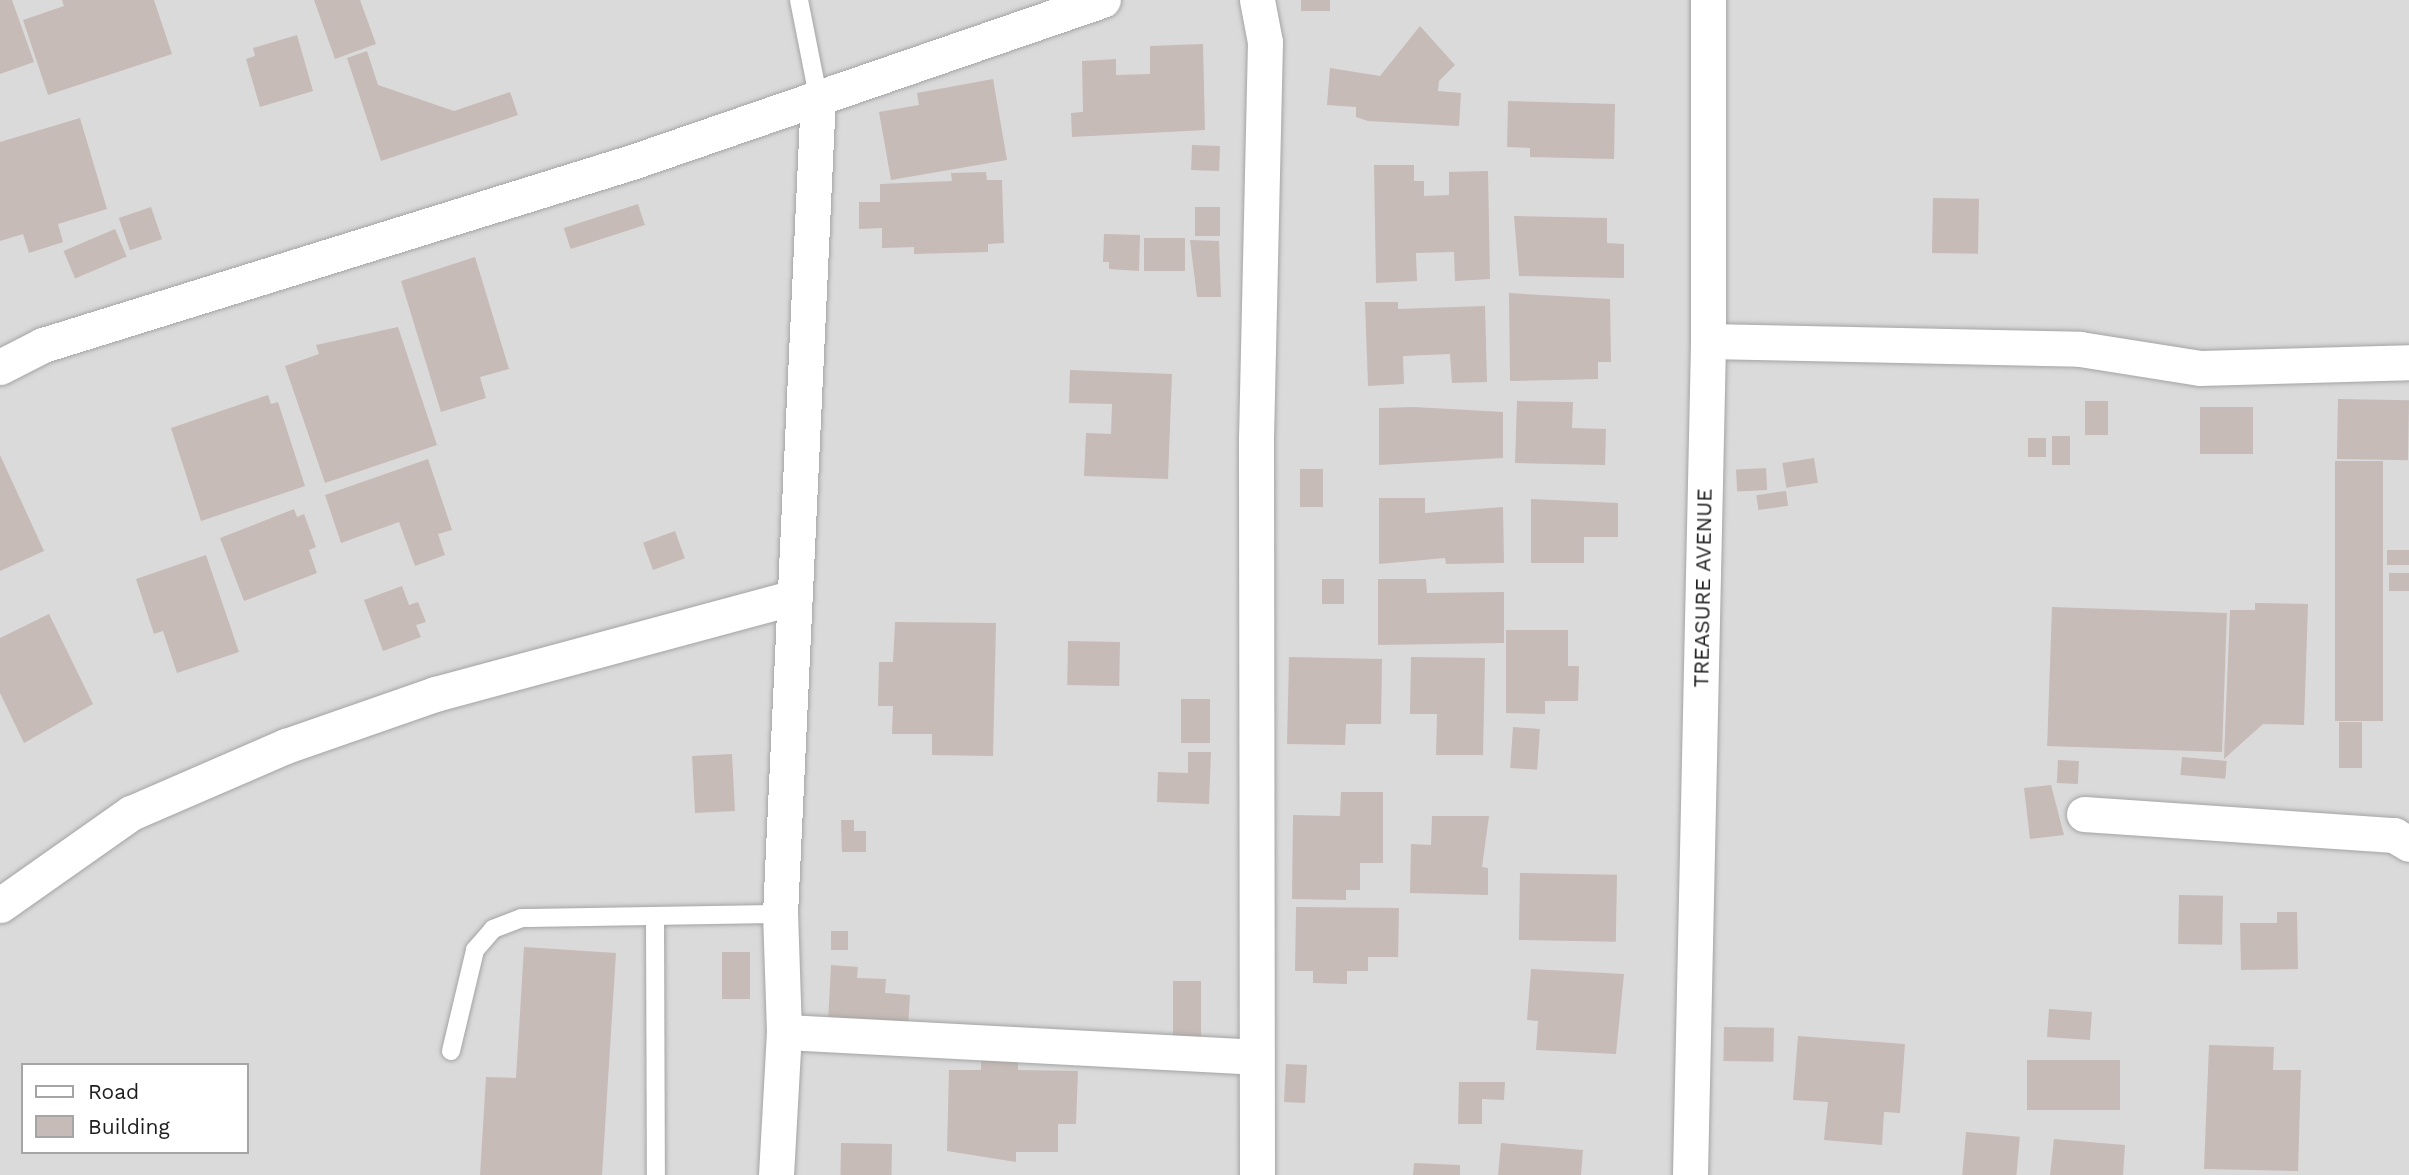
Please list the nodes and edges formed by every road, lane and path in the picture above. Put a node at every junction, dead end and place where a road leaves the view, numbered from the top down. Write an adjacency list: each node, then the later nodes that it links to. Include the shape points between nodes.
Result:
1 (799, 0): 5 (lane)
2 (1103, 0): 5 (street)
3 (1257, 0): 17 (street, via 1265,42 1256,439)
4 (1708, 0): 6 (street, TREASURE AVENUE)
5 (818, 96): 8 (street, via 632,162 43,345); 9 (street)
6 (1708, 341): 7 (street, via 2080,349 2200,368); 21 (street, TREASURE AVENUE)
7 (2409, 362)
8 (0, 367)
9 (792, 597): 12 (street, via 435,694 286,746 131,813); 13 (street)
10 (2084, 814): 11 (street, via 2394,835)
11 (2409, 844)
12 (0, 905)
13 (780, 914): 14 (lane); 15 (street)
14 (655, 918): 16 (lane, via 521,918 493,929 475,950); 18 (lane)
15 (784, 1032): 17 (street); 19 (street)
16 (451, 1051)
17 (1256, 1057): 20 (street)
18 (656, 1175)
19 (776, 1175)
20 (1257, 1175)
21 (1690, 1175)

